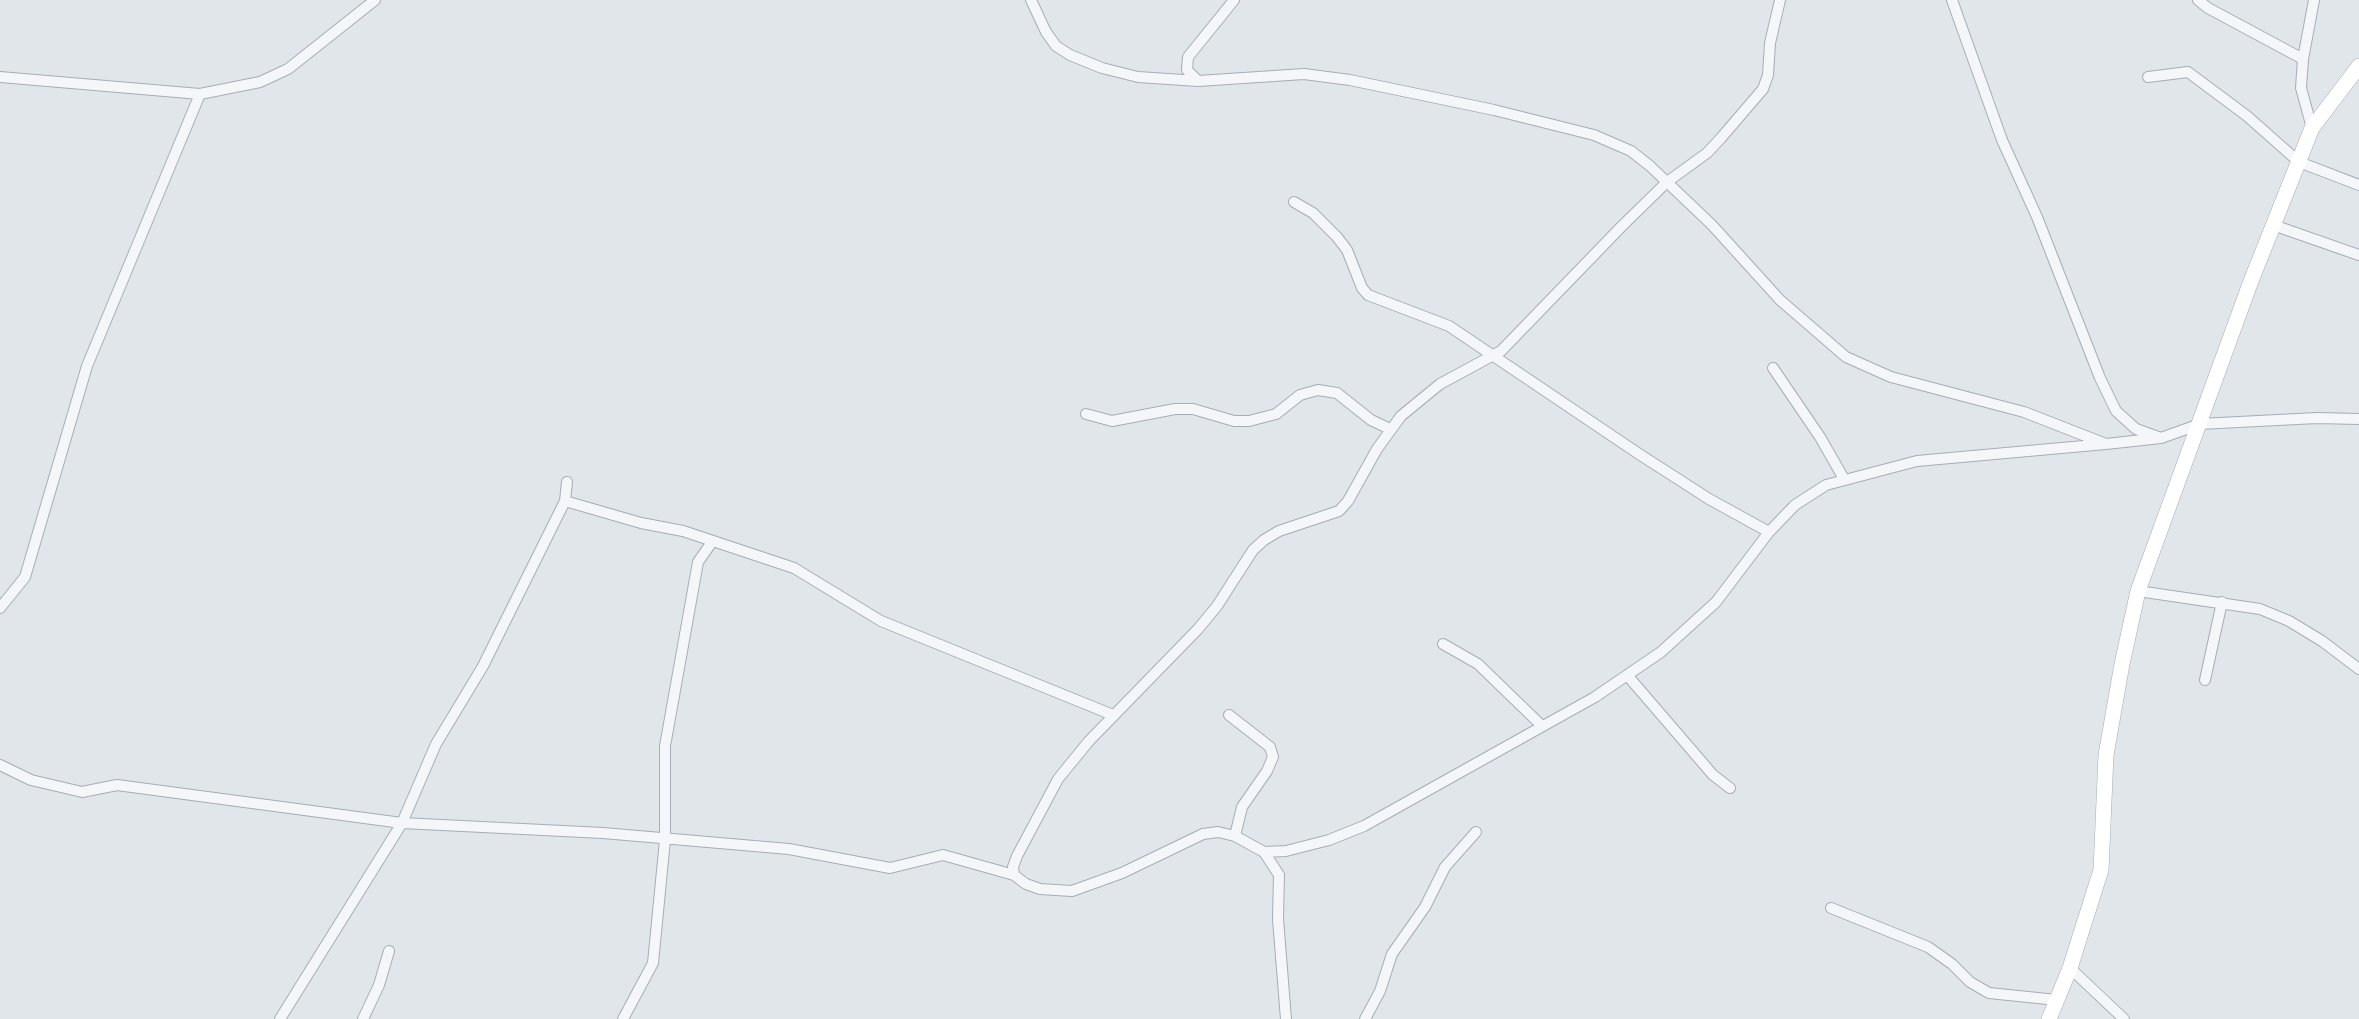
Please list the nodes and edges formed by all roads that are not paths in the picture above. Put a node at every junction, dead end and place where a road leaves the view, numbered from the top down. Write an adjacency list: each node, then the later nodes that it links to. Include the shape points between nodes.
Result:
1 (375, 0): 13 (street, via 288,69 260,82)
2 (1031, 0): 12 (street, via 1051,39 1070,55 1138,77)
3 (1234, 0): 12 (street, via 1188,57 1187,70)
4 (1780, 0): 16 (street, via 1763,89 1707,153)
5 (1952, 0): 27 (street, via 2002,140 2037,217 2100,378 2116,411 2136,429)
6 (2198, 0): 8 (street)
7 (2314, 0): 8 (street)
8 (2303, 58): 14 (street, via 2301,88)
9 (0, 76): 13 (street)
10 (2356, 76): 14 (main road)
11 (2148, 77): 15 (street, via 2188,72 2247,116)
12 (1198, 81): 16 (street, via 1304,74 1494,110 1594,135 1631,151)
13 (200, 94): 36 (street, via 87,366 25,577)
14 (2312, 128): 15 (main road)
15 (2298, 162): 17 (street); 19 (main road)
16 (1667, 183): 21 (street); 28 (street, via 1712,225 1780,300 1846,357 1892,377 2024,412)
17 (2359, 185)
18 (1294, 202): 21 (street, via 1313,213 1337,237 1368,295 1449,326)
19 (2272, 225): 20 (street); 25 (main road)
20 (2359, 255)
21 (1494, 356): 26 (street, via 1440,384); 32 (street, via 1709,499)
22 (1773, 368): 29 (street)
23 (1086, 414): 26 (street, via 1112,421 1193,409 1234,421 1249,421 1276,414 1300,395 1318,390 1337,393 1371,420)
24 (2359, 419): 25 (street)
25 (2200, 424): 27 (street); 34 (main road)
26 (1390, 429): 42 (street, via 1339,511 1264,540 1198,629)
27 (2161, 438): 28 (street)
28 (2106, 444): 29 (street, via 1917,460)
29 (1844, 479): 32 (street, via 1826,485 1795,505)
30 (567, 482): 31 (street)
31 (565, 501): 33 (street); 46 (street, via 483,666 436,744)
32 (1769, 532): 39 (street, via 1716,602 1661,652)
33 (712, 542): 42 (street, via 794,568 881,621); 49 (street, via 698,562 665,746)
34 (2139, 591): 35 (street); 54 (main road, via 2106,755 2101,870)
35 (2222, 602): 38 (street, via 2260,609 2289,621); 40 (street)
36 (0, 608)
37 (1443, 644): 43 (street, via 1478,664)
38 (2359, 669)
39 (1627, 675): 43 (street); 45 (street, via 1713,775)
40 (2205, 680)
41 (1229, 715): 48 (street, via 1270,747 1273,757 1242,807)
42 (1113, 716): 51 (street, via 1058,779 1017,856)
43 (1542, 726): 50 (street, via 1364,826 1297,848)
44 (0, 765): 46 (street, via 31,780 82,792 117,786)
45 (1730, 788)
46 (402, 823): 49 (street); 56 (street)
47 (1476, 832): 60 (street, via 1445,867 1425,907 1392,954 1380,991)
48 (1235, 836): 50 (street); 51 (street, via 1203,834 1122,873 1072,891 1040,889)
49 (665, 840): 51 (street, via 789,849 890,868 943,855); 58 (street, via 653,963)
50 (1264, 852): 59 (street, via 1279,876 1278,919)
51 (1014, 875)
52 (1831, 908): 55 (street, via 1928,947 1989,993)
53 (389, 951): 57 (street)
54 (2070, 968): 55 (main road); 62 (street)
55 (2057, 1000): 61 (main road)
56 (280, 1019)
57 (363, 1019)
58 (623, 1019)
59 (1286, 1019)
60 (1365, 1019)
61 (2049, 1019)
62 (2124, 1019)

